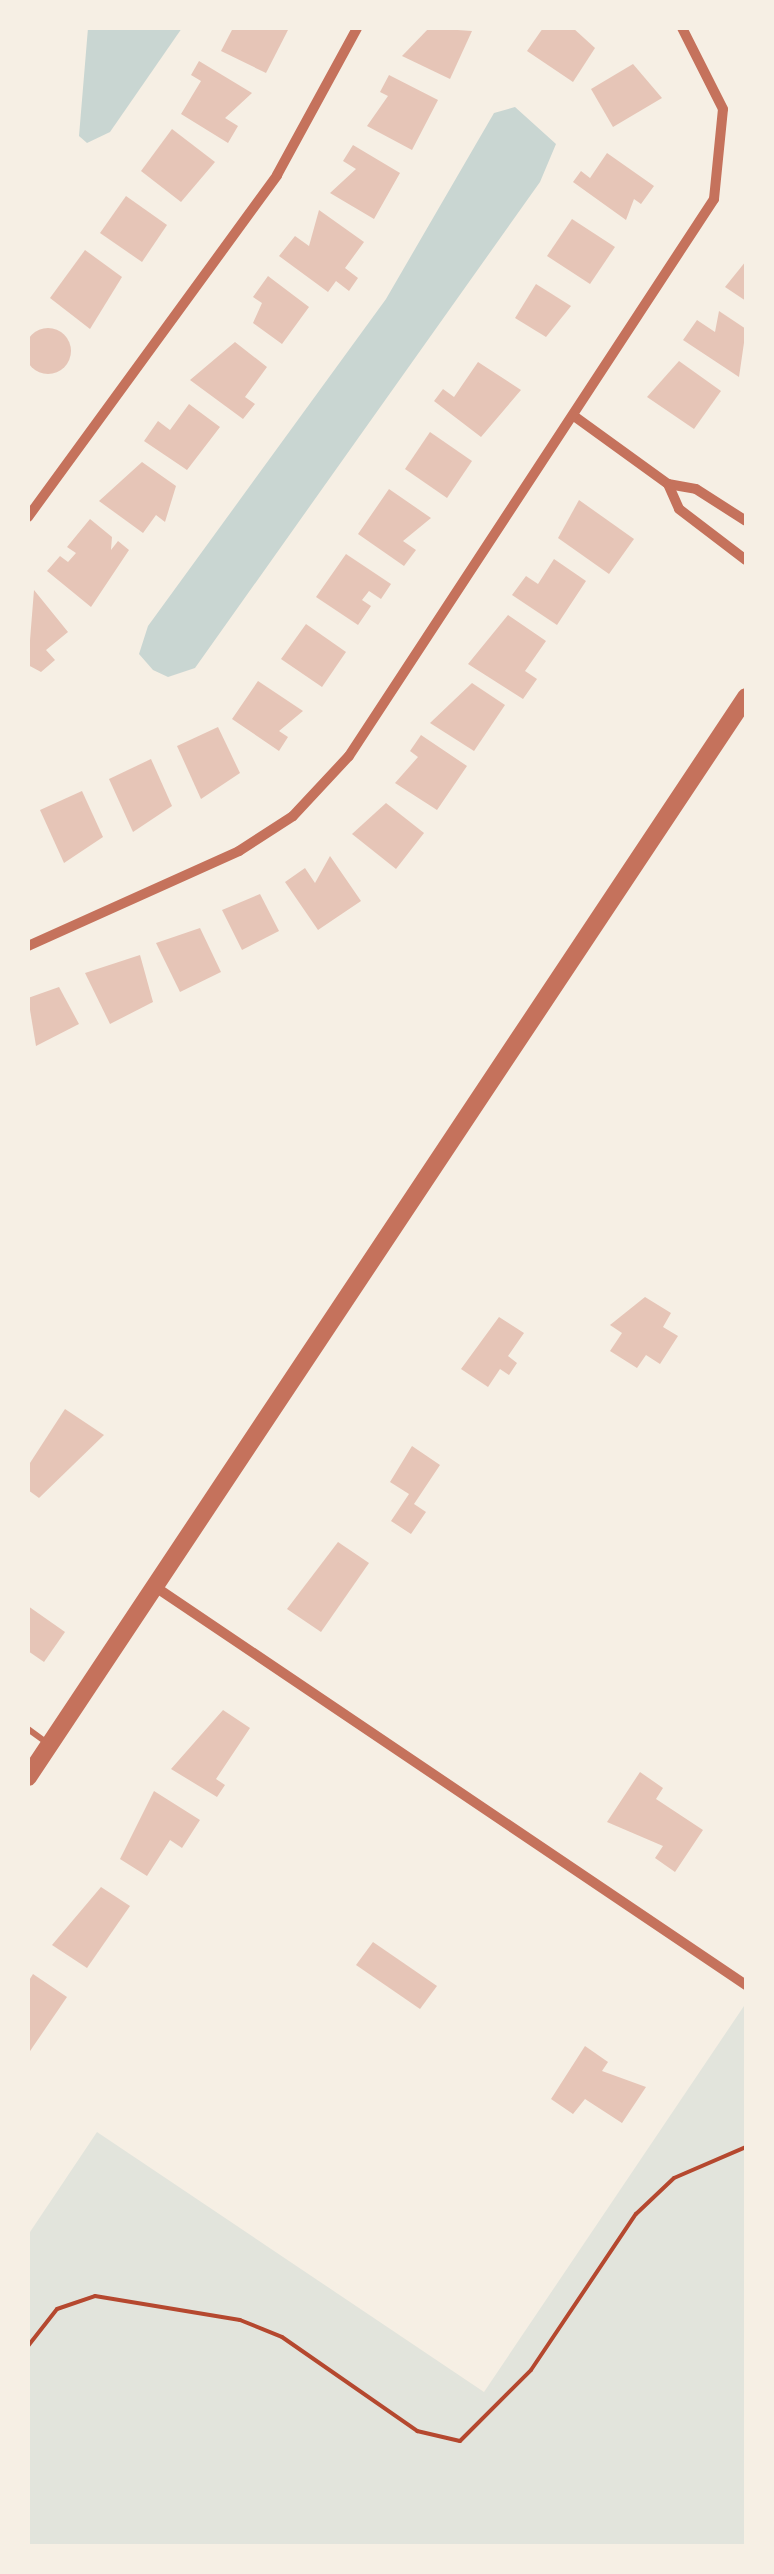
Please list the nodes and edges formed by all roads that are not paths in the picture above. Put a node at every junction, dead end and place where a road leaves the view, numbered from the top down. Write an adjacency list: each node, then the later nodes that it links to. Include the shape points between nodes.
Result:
1 (357, 28): 5 (street, via 278,175)
2 (682, 28): 3 (street, via 714,77 726,132 705,217)
3 (574, 416): 4 (street); 9 (street, via 350,756 293,816 239,851)
4 (668, 484): 6 (street); 7 (street, via 680,509)
5 (28, 517)
6 (746, 521)
7 (746, 560)
8 (746, 697): 10 (street)
9 (28, 946)
10 (153, 1585): 12 (street); 14 (street)
11 (28, 1729): 12 (lane)
12 (49, 1744): 13 (street)
13 (28, 1776)
14 (746, 1986)

